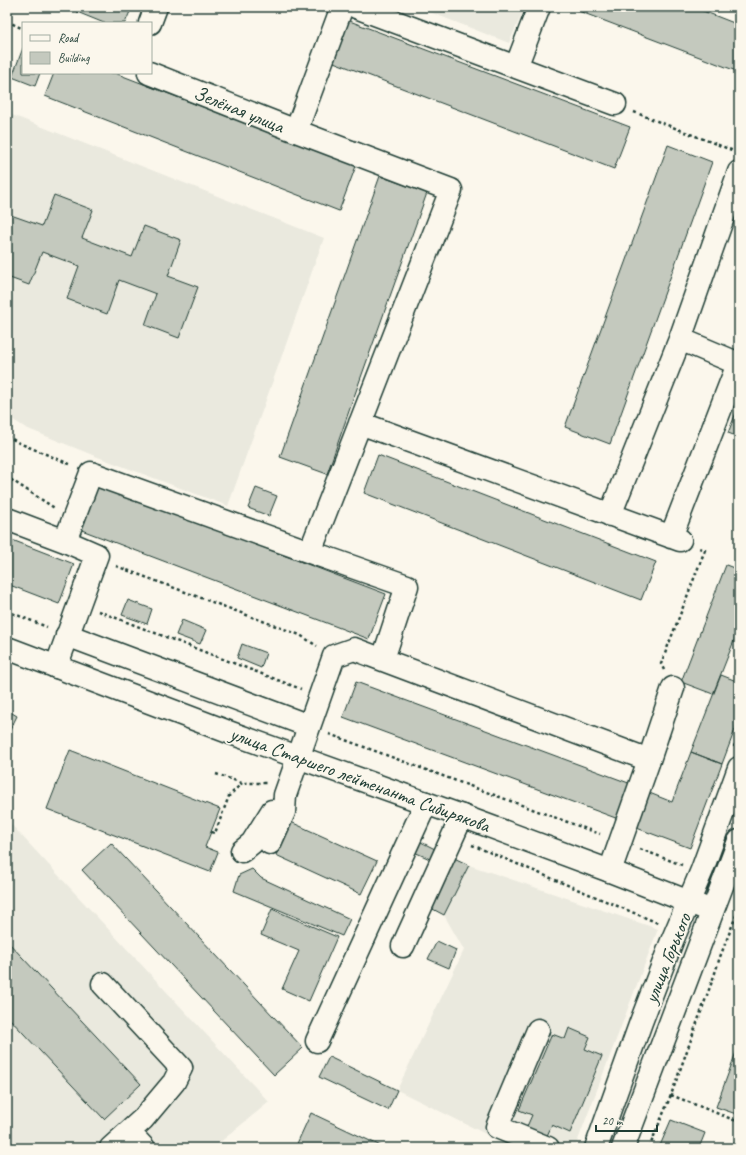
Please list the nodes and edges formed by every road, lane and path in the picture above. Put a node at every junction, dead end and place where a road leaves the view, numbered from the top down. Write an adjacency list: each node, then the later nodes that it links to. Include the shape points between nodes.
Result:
1 (156, 7): 6 (main road)
2 (342, 7): 11 (main road, Зелёная улица)
3 (356, 7): 8 (main road)
4 (539, 7): 8 (main road)
5 (7, 21): 7 (path)
6 (150, 22)
7 (22, 28)
8 (516, 67): 10 (main road)
9 (151, 74): 11 (main road, Зелёная улица)
10 (615, 104): 12 (path)
11 (296, 131): 16 (main road, via 451,190)
12 (739, 153)
13 (739, 172): 14 (main road)
14 (680, 339): 15 (main road); 20 (main road)
15 (738, 364): 23 (main road)
16 (360, 423): 20 (main road); 24 (main road)
17 (7, 436): 18 (path)
18 (91, 473): 22 (main road); 24 (main road)
19 (7, 475): 22 (path, via 59,512)
20 (610, 515): 23 (main road)
21 (7, 520): 22 (main road)
22 (68, 533): 25 (main road)
23 (676, 539): 33 (path, via 705,550 661,664)
24 (310, 552): 31 (main road, via 407,586)
25 (97, 555): 26 (main road); 30 (path, via 106,562 300,635)
26 (79, 603): 28 (main road); 34 (path)
27 (7, 611): 28 (path)
28 (67, 635): 32 (main road); 35 (main road)
29 (7, 648): 32 (main road, улица Старшего лейтенанта Сибирякова)
30 (334, 656): 31 (main road, via 354,649); 34 (main road)
31 (383, 659): 36 (main road)
32 (56, 667): 39 (main road, улица Старшего лейтенанта Сибирякова)
33 (673, 688): 36 (main road)
34 (320, 697): 35 (main road)
35 (309, 726): 39 (main road); 45 (path)
36 (649, 760): 45 (main road)
37 (739, 768): 50 (main road, улица Горького)
38 (216, 774): 40 (path)
39 (292, 776): 40 (path, via 278,782); 41 (main road, улица Старшего лейтенанта Сибирякова); 46 (main road, via 284,812); 47 (main road, via 252,843)
40 (242, 783): 43 (path, via 229,796 215,833)
41 (426, 803): 42 (main road, улица Старшего лейтенанта Сибирякова); 56 (main road)
42 (462, 816): 49 (main road, улица Старшего лейтенанта Сибирякова); 53 (main road)
43 (211, 832)
44 (739, 841): 52 (main road, улица Горького)
45 (620, 842): 48 (path); 49 (main road)
46 (270, 843)
47 (242, 851)
48 (683, 866)
49 (610, 871): 50 (main road, улица Старшего лейтенанта Сибирякова)
50 (689, 902): 52 (main road, улица Старшего лейтенанта Сибирякова); 63 (main road, улица Горького, via 661,970)
51 (739, 908): 57 (path)
52 (712, 911): 64 (main road, улица Горького)
53 (403, 946)
54 (103, 984): 59 (main road, via 181,1068 174,1082)
55 (538, 1030): 62 (main road, via 497,1127)
56 (318, 1041)
57 (671, 1095): 58 (path); 65 (path)
58 (739, 1122)
59 (129, 1132): 60 (main road); 61 (main road)
60 (111, 1148)
61 (144, 1148)
62 (548, 1148)
63 (596, 1148)
64 (623, 1148)
65 (650, 1148)

